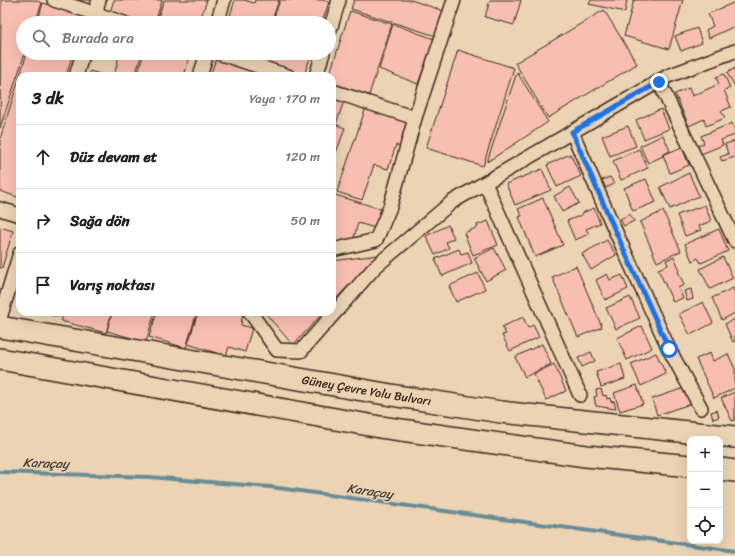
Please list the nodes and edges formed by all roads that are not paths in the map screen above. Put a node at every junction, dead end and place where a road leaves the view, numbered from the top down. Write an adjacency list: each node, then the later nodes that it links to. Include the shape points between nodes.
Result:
1 (54, 0): 6 (street)
2 (99, 0): 7 (street)
3 (224, 0): 8 (street)
4 (339, 0): 9 (street)
5 (454, 0): 21 (street)
6 (90, 16)
7 (95, 16)
8 (219, 16)
9 (334, 16)
10 (735, 51): 19 (street, via 668,76)
11 (81, 60): 15 (street)
12 (205, 60): 16 (street)
13 (239, 60): 17 (street)
14 (321, 60): 18 (street)
15 (77, 72)
16 (201, 72)
17 (276, 72)
18 (317, 72)
19 (659, 82): 22 (street); 26 (street)
20 (336, 91): 21 (street)
21 (415, 118): 27 (street, via 390,207 376,240)
22 (572, 132): 23 (street); 36 (street, via 669,349)
23 (485, 183): 29 (street, via 452,202 375,268); 35 (street)
24 (0, 209): 25 (street)
25 (16, 214)
26 (735, 241)
27 (336, 249)
28 (16, 266): 32 (street)
29 (336, 312)
30 (253, 316): 31 (street, via 277,350 301,351)
31 (332, 316)
32 (0, 318)
33 (0, 327): 37 (highway, Güney Çevre Yolu Bulvarı, via 486,410)
34 (0, 360): 38 (highway, via 380,427 586,456)
35 (580, 395)
36 (701, 408)
37 (735, 437)
38 (687, 466)
39 (723, 469): 40 (highway)
40 (735, 471)

